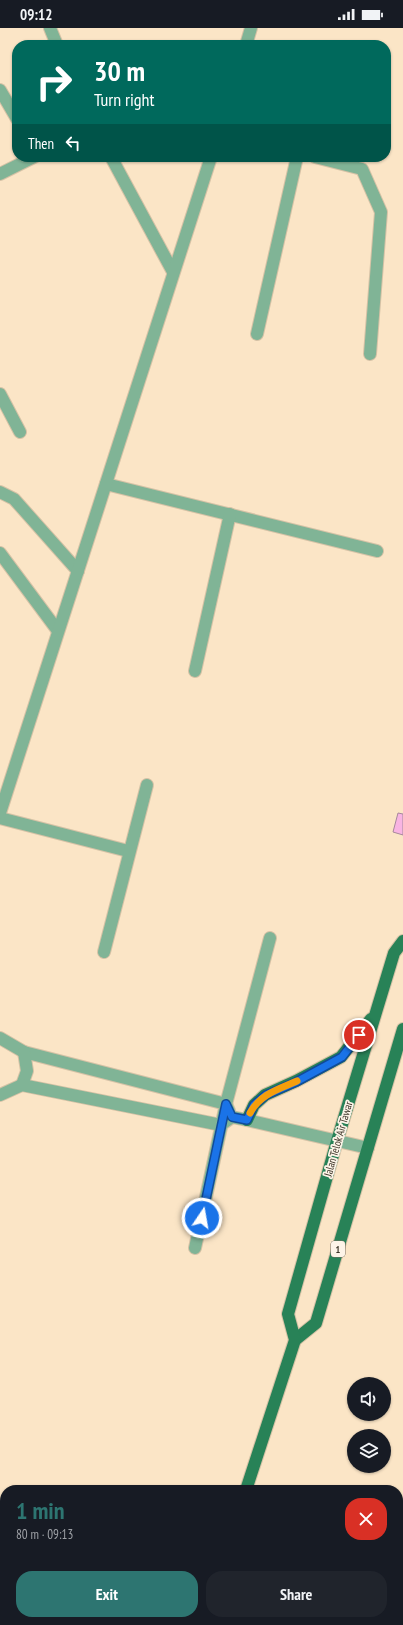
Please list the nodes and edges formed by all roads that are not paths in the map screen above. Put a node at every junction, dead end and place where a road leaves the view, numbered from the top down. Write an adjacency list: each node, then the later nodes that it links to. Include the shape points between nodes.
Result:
1 (50, 28): 3 (street)
2 (251, 28): 4 (street)
3 (55, 40)
4 (247, 40)
5 (0, 90): 6 (street)
6 (12, 110)
7 (24, 162): 12 (street)
8 (114, 162): 13 (street)
9 (209, 162): 13 (street)
10 (296, 162): 14 (street)
11 (335, 162): 15 (street, via 362,169 381,212)
12 (0, 174)
13 (173, 272): 18 (street)
14 (257, 334)
15 (370, 354)
16 (0, 394): 17 (street)
17 (20, 432)
18 (106, 484): 20 (street); 23 (street)
19 (0, 492): 23 (street, via 14,499)
20 (230, 514): 21 (street); 25 (street)
21 (377, 551)
22 (0, 553): 24 (street)
23 (78, 571): 24 (street)
24 (58, 631): 27 (street)
25 (195, 671)
26 (146, 785): 28 (street)
27 (0, 812): 28 (street)
28 (128, 851): 31 (street)
29 (270, 938): 38 (street)
30 (403, 941): 32 (main road, Jalan Telok Air Tawar, via 394,953)
31 (104, 952)
32 (376, 1013): 40 (main road, via 342,1057 266,1095 254,1105); 42 (main road, Jalan Telok Air Tawar)
33 (403, 1029): 43 (main road, 1)
34 (0, 1038): 35 (street)
35 (24, 1052): 36 (street, via 27,1071); 38 (street)
36 (22, 1085): 37 (street); 41 (street)
37 (0, 1095)
38 (226, 1104): 39 (street); 41 (street)
39 (232, 1117): 40 (street); 41 (street)
40 (247, 1120): 42 (street)
41 (221, 1125): 44 (street)
42 (337, 1141): 43 (street); 45 (main road, Jalan Telok Air Tawar, via 288,1314)
43 (368, 1148): 45 (main road, 1, via 316,1323)
44 (195, 1248)
45 (295, 1340): 46 (main road)
46 (248, 1485)

